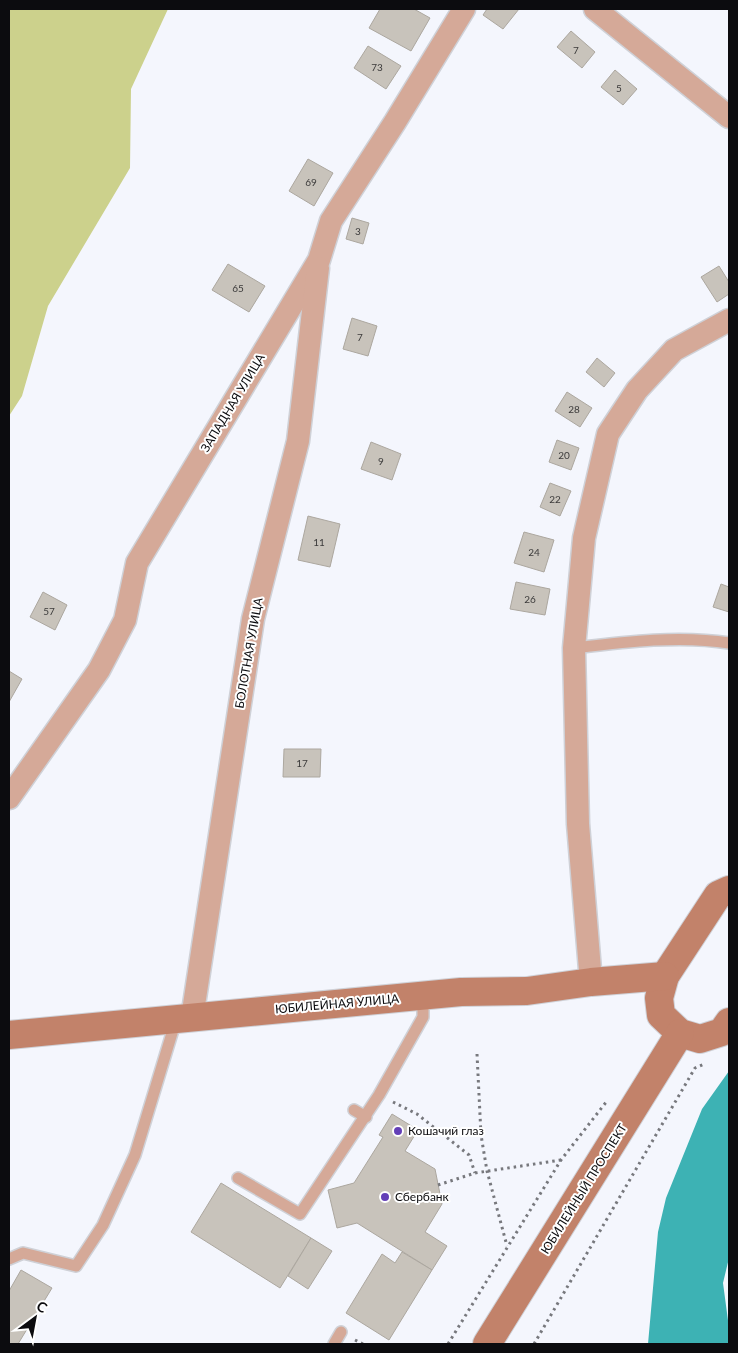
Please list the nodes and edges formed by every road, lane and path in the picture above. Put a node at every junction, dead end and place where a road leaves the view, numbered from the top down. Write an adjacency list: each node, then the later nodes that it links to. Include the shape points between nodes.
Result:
1 (464, 9): 4 (street, ЗАПАДНАЯ УЛИЦА, via 331,221)
2 (595, 9): 3 (street)
3 (729, 118)
4 (319, 260): 8 (street, ЗАПАДНАЯ УЛИЦА, via 137,563 125,620 99,670); 13 (street, БОЛОТНАЯ УЛИЦА, via 298,440 253,619)
5 (729, 320): 7 (street, via 674,350 637,390 608,434 584,538)
6 (729, 643): 7 (lane, via 711,640 627,641)
7 (574, 648): 11 (street, via 578,824)
8 (9, 798)
9 (729, 890): 10 (main road, via 718,895)
10 (665, 976): 11 (main road, ЮБИЛЕЙНАЯ УЛИЦА); 15 (main road, via 659,998 661,1015)
11 (591, 982): 12 (main road, ЮБИЛЕЙНАЯ УЛИЦА, via 527,990)
12 (423, 996): 13 (main road, ЮБИЛЕЙНАЯ УЛИЦА); 19 (lane, via 422,1017)
13 (184, 1019): 16 (main road, ЮБИЛЕЙНАЯ УЛИЦА); 29 (lane, via 135,1155 104,1225 76,1266 23,1253)
14 (729, 1022): 15 (main road, via 722,1032 700,1039)
15 (680, 1033): 33 (main road, ЮБИЛЕЙНЫЙ ПРОСПЕКТ)
16 (9, 1036)
17 (477, 1054): 24 (path, via 480,1135)
18 (712, 1060): 34 (path, via 695,1068)
19 (379, 1095): 22 (lane); 25 (path, via 417,1114 469,1155)
20 (609, 1098): 23 (path)
21 (354, 1110): 22 (lane)
22 (366, 1116): 26 (lane, via 300,1214)
23 (561, 1160): 24 (path); 28 (path)
24 (487, 1171): 25 (path); 28 (path)
25 (475, 1173): 27 (path)
26 (238, 1178)
27 (438, 1185)
28 (507, 1246): 32 (path)
29 (9, 1258)
30 (341, 1332): 31 (lane)
31 (334, 1344)
32 (448, 1344)
33 (487, 1344)
34 (534, 1344)

